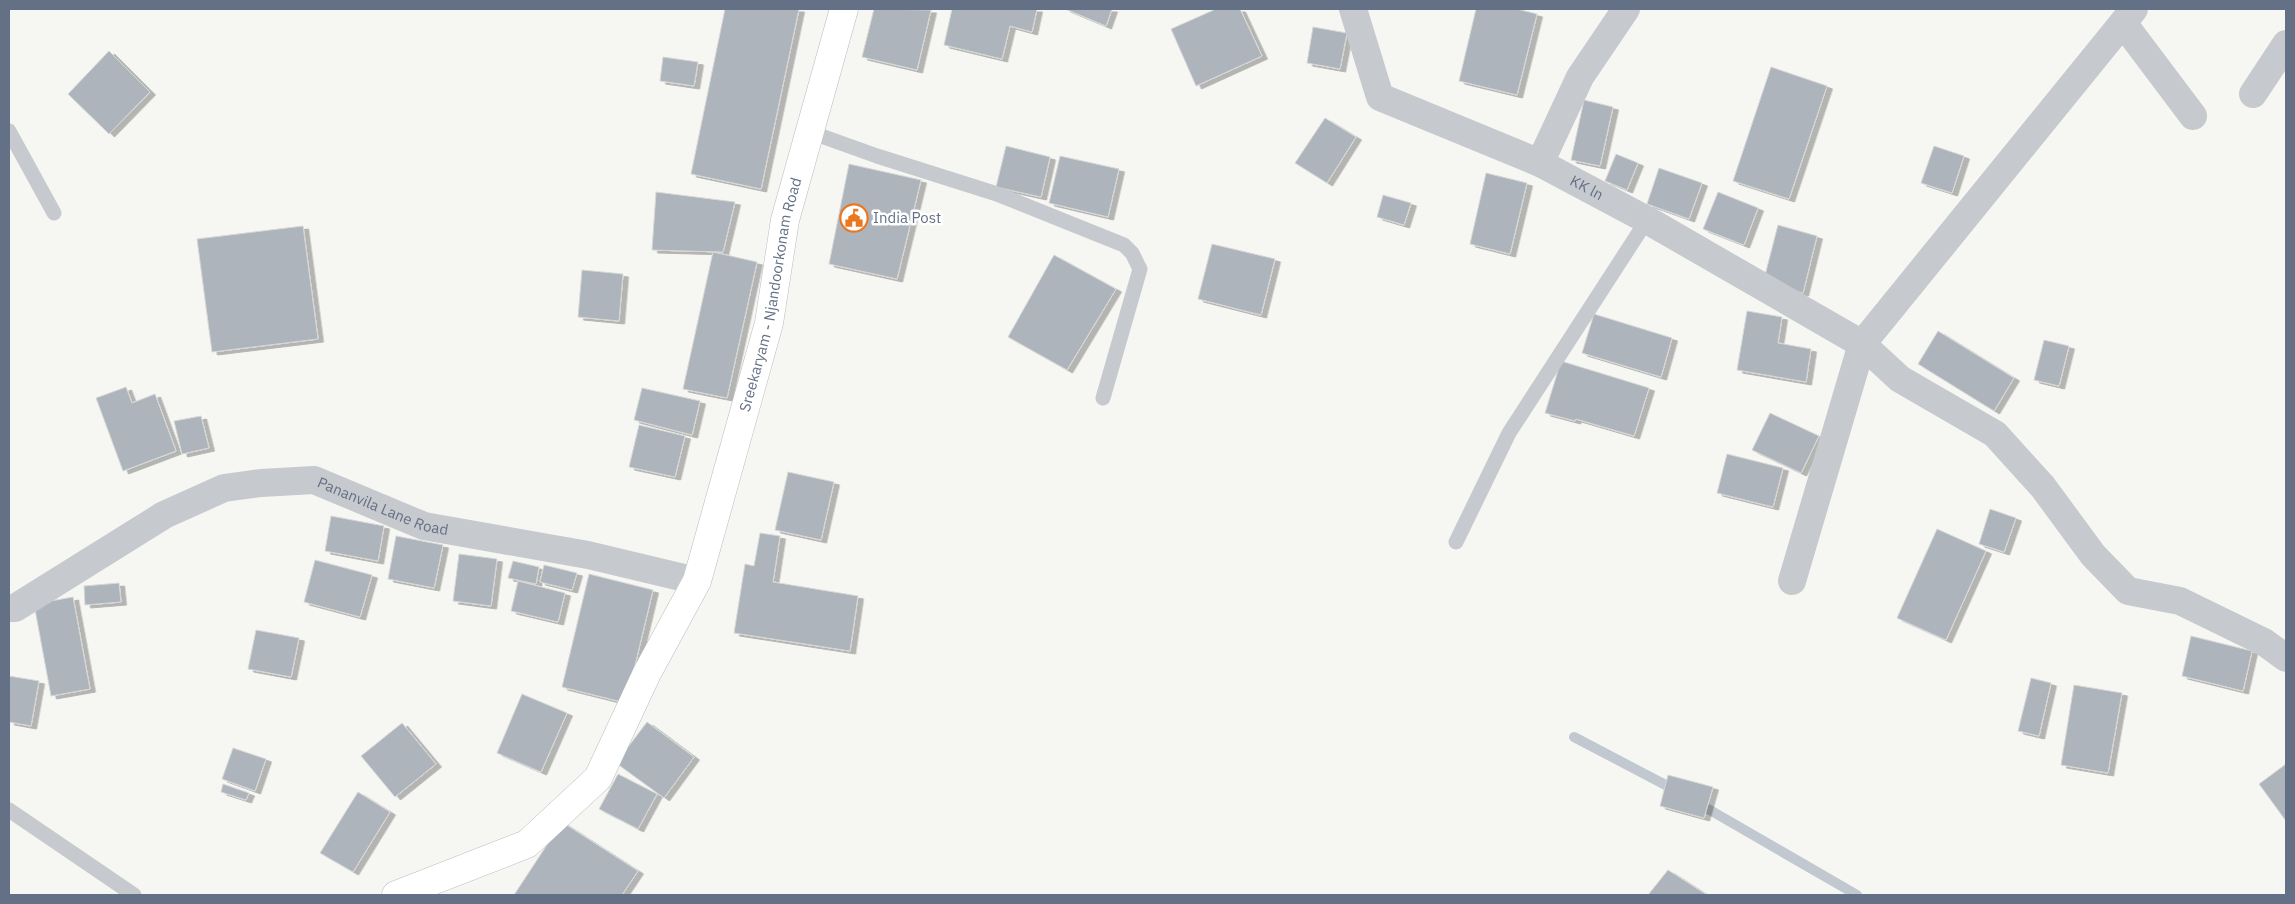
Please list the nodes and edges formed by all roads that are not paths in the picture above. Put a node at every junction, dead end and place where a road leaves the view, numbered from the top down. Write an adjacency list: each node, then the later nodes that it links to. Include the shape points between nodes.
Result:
1 (844, 9): 9 (main road, Sreekaryam - Njandoorkonam Road)
2 (1353, 9): 10 (street, KK ln, via 1380,97)
3 (1626, 9): 10 (street, via 1580,77)
4 (2129, 16): 7 (street); 13 (street)
5 (2286, 44): 6 (street)
6 (2253, 94)
7 (2193, 116)
8 (9, 131): 11 (lane)
9 (810, 132): 14 (lane, via 997,194 1124,245 1140,269); 16 (main road, Sreekaryam - Njandoorkonam Road, via 785,220 769,323)
10 (1540, 164): 12 (street, KK ln)
11 (54, 213)
12 (1647, 220): 13 (street, KK ln); 15 (lane, via 1509,433)
13 (1862, 344): 17 (street); 19 (street, KK ln, via 1900,379 1995,434 2044,487 2093,556 2128,591 2180,601 2264,642)
14 (1103, 398)
15 (1456, 542)
16 (697, 581): 18 (street, Pananvila Lane Road, via 588,555 424,526 314,480 224,488 164,515 15,608); 22 (main road, Sreekaryam - Njandoorkonam Road, via 646,673 598,778 527,844)
17 (1792, 581)
18 (9, 608)
19 (2286, 658)
20 (9, 810): 21 (lane)
21 (134, 895)
22 (396, 895)

